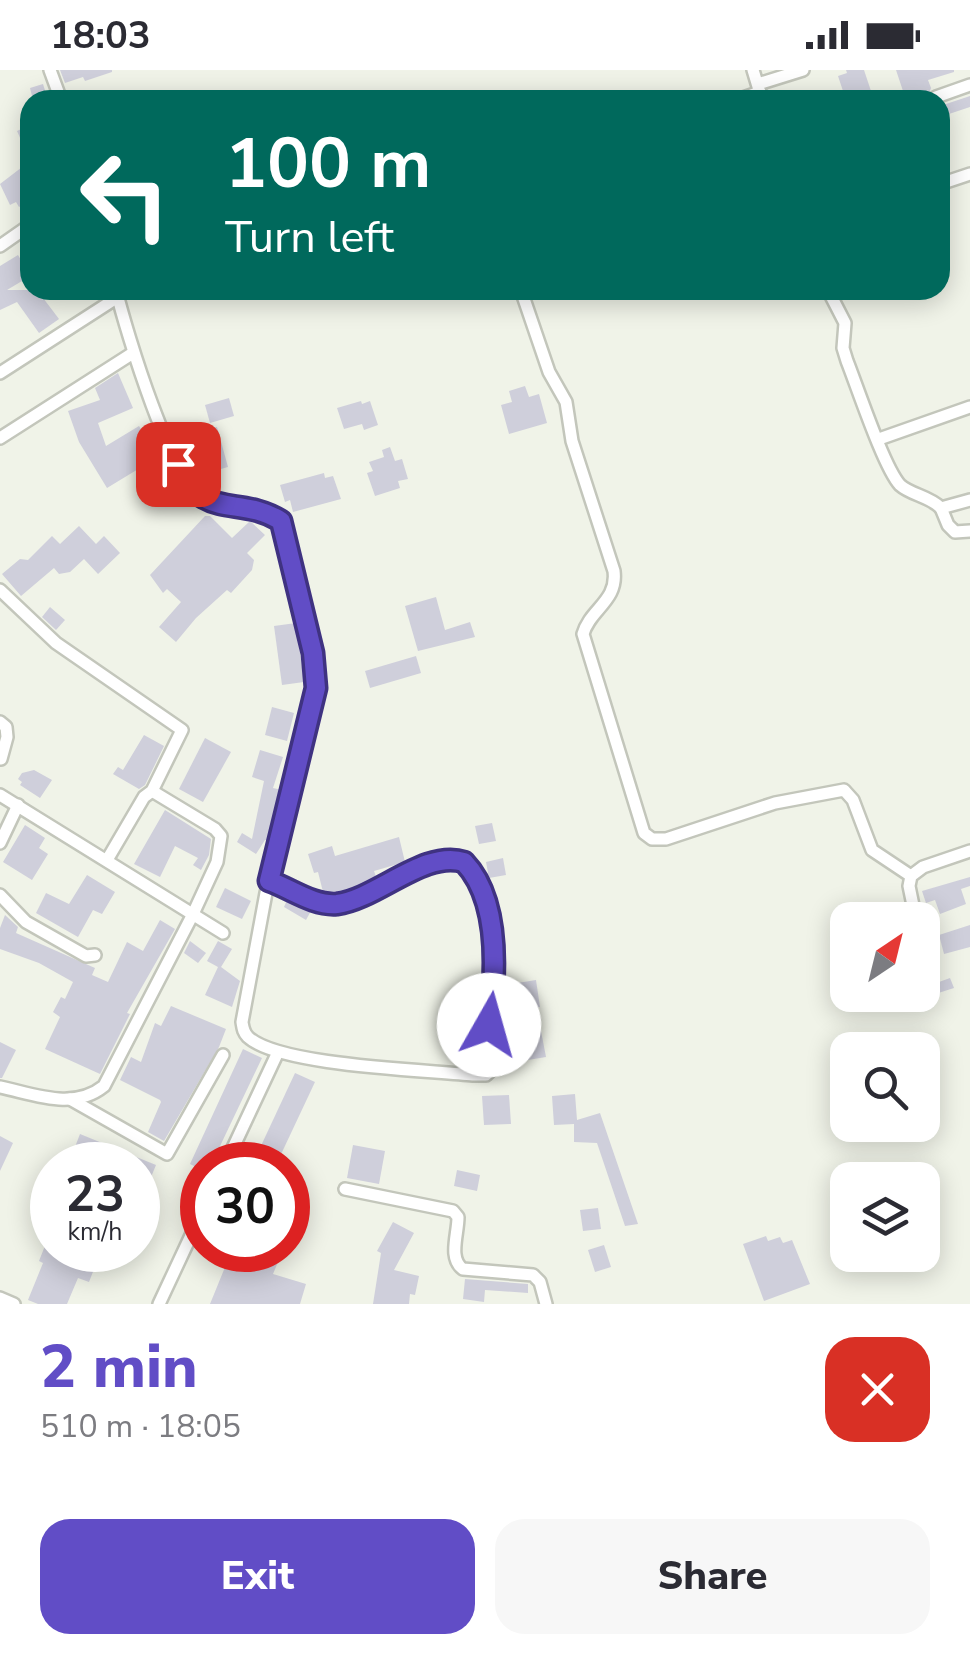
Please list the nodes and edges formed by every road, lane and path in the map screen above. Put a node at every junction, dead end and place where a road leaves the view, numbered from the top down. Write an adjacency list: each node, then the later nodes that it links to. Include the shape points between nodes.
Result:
1 (803, 70): 2 (street)
2 (764, 90)
3 (108, 300): 8 (street)
4 (119, 300): 7 (street)
5 (524, 300): 24 (street, via 566,402 614,571 614,590 584,634 644,833 666,840 775,803 844,790 872,850)
6 (833, 300): 11 (street, via 845,323 843,348)
7 (133, 352): 10 (street); 25 (street, via 186,482 206,501 264,510 281,521 289,544 316,688)
8 (0, 373)
9 (970, 408): 11 (street)
10 (0, 438)
11 (878, 439): 13 (street, via 901,486)
12 (970, 500): 13 (street)
13 (941, 508): 14 (street, via 955,532)
14 (970, 531)
15 (0, 590): 18 (street, via 56,643 182,730)
16 (0, 722): 17 (street, via 8,737)
17 (1, 759)
18 (152, 792): 23 (street); 28 (street, via 221,836 217,862)
19 (0, 794): 20 (street)
20 (18, 806): 21 (street); 23 (street)
21 (0, 843)
22 (970, 851): 24 (street)
23 (107, 860): 28 (street)
24 (911, 876): 27 (street)
25 (269, 881): 31 (street, via 242,1022 248,1037); 31 (street, via 335,904 454,859 478,885 495,952 489,1025 494,1067 486,1075)
26 (0, 894): 30 (street, via 26,922)
27 (912, 902)
28 (192, 914): 29 (street); 34 (street, via 104,1086)
29 (224, 933)
30 (95, 955)
31 (278, 1052): 35 (street)
32 (224, 1055): 34 (street, via 167,1154)
33 (0, 1087): 34 (street)
34 (70, 1100)
35 (236, 1142)
36 (345, 1188): 41 (street, via 453,1211 457,1265 534,1275)
37 (180, 1259): 40 (street)
38 (0, 1298): 39 (street)
39 (14, 1304)
40 (159, 1304)
41 (546, 1304)

